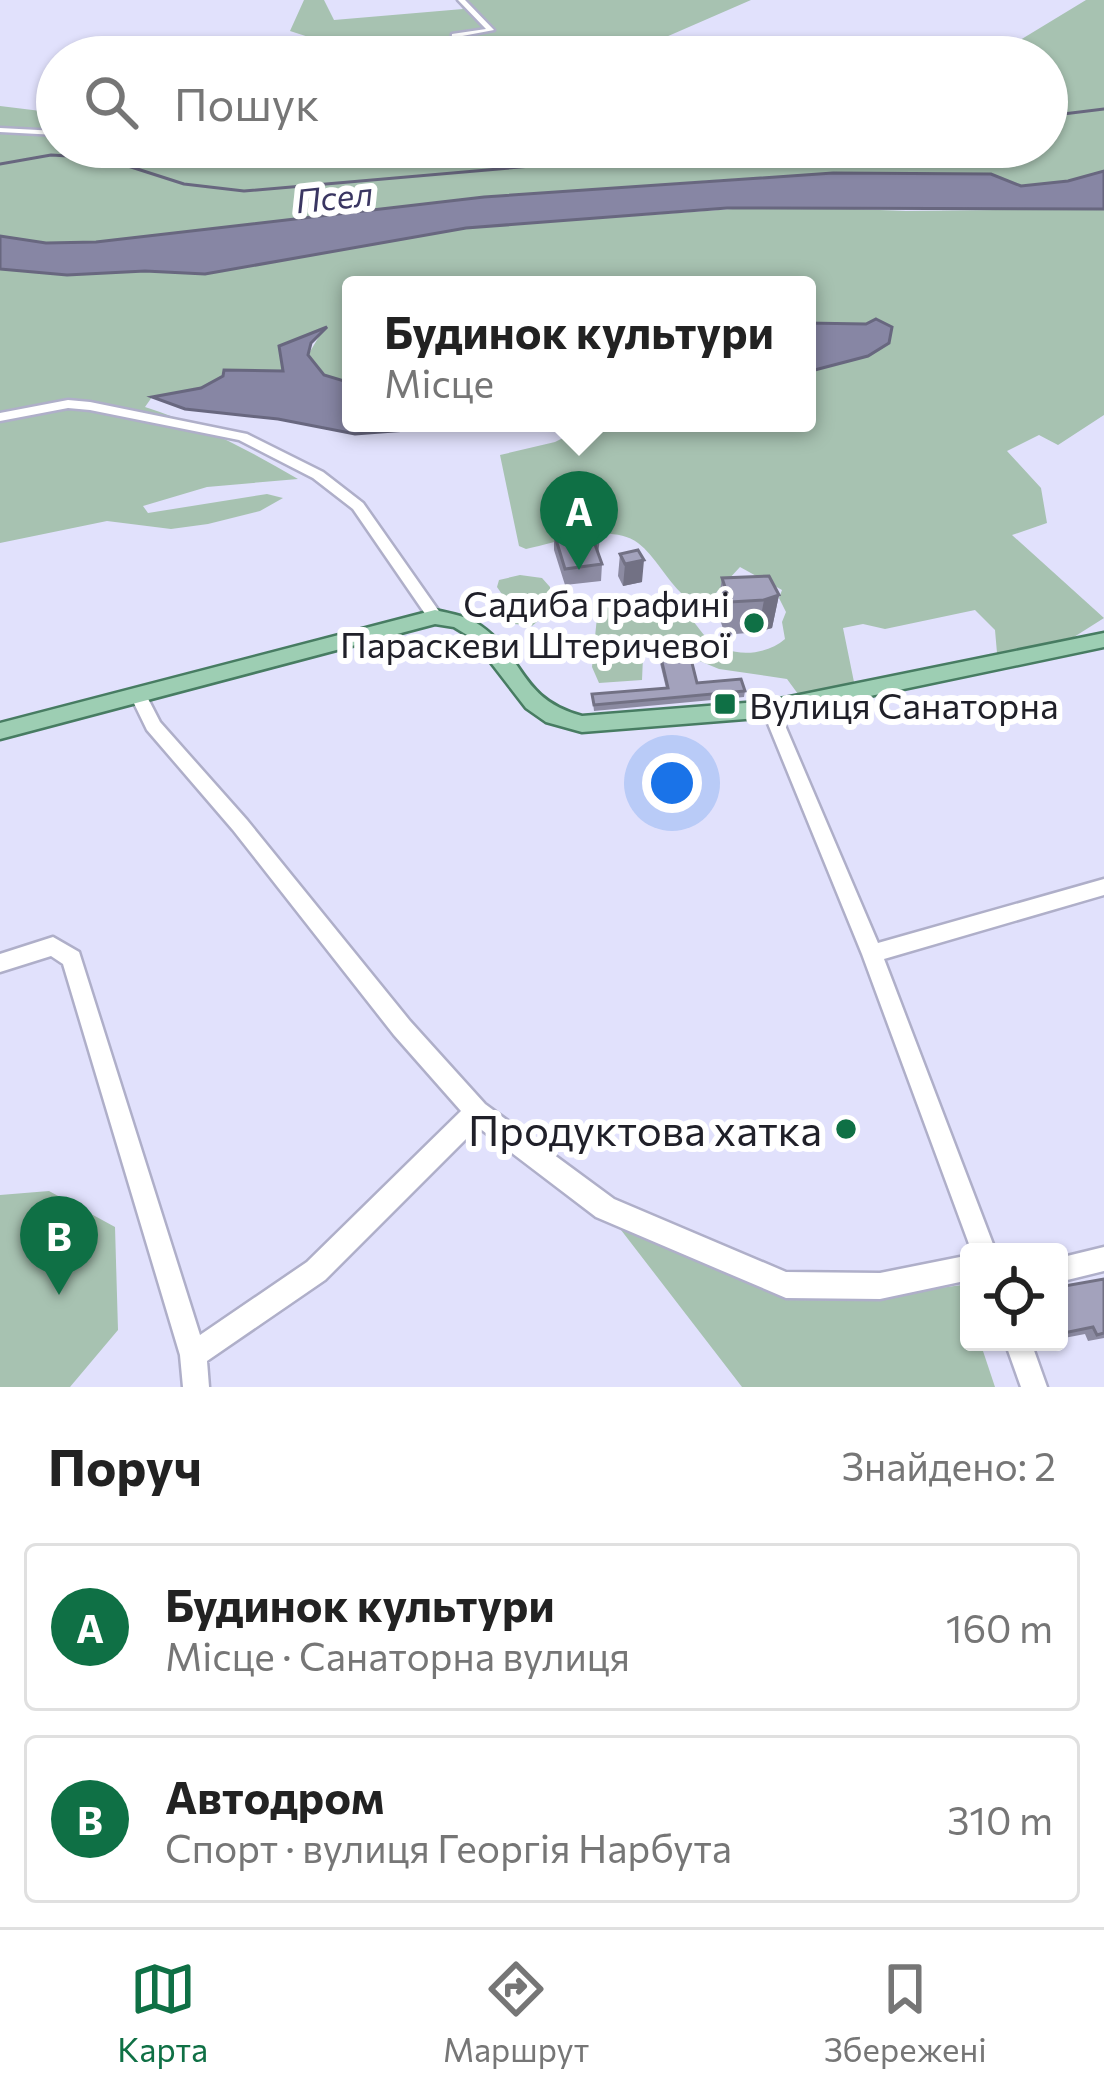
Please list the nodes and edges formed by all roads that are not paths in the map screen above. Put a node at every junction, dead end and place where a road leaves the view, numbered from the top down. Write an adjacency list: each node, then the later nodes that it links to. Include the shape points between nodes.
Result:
1 (460, 0): 2 (street, via 491,30)
2 (454, 36)
3 (0, 130): 4 (street)
4 (36, 133)
5 (0, 417): 6 (street, via 68,404 243,437 345,492)
6 (435, 617): 8 (main road); 9 (main road, via 476,628 520,694 568,722)
7 (1104, 640): 9 (main road)
8 (138, 695): 10 (main road); 14 (street, via 153,726)
9 (770, 710): 12 (street)
10 (0, 731)
11 (1104, 887): 12 (street)
12 (872, 954): 15 (street)
13 (0, 963): 20 (street, via 52,946 72,958)
14 (477, 1112): 18 (street, via 605,1208 786,1285 880,1286); 20 (street, via 316,1271)
15 (981, 1243)
16 (1104, 1259): 17 (street)
17 (1068, 1268)
18 (960, 1269)
19 (1021, 1351): 22 (street)
20 (193, 1354): 21 (street)
21 (196, 1387)
22 (1034, 1387)

